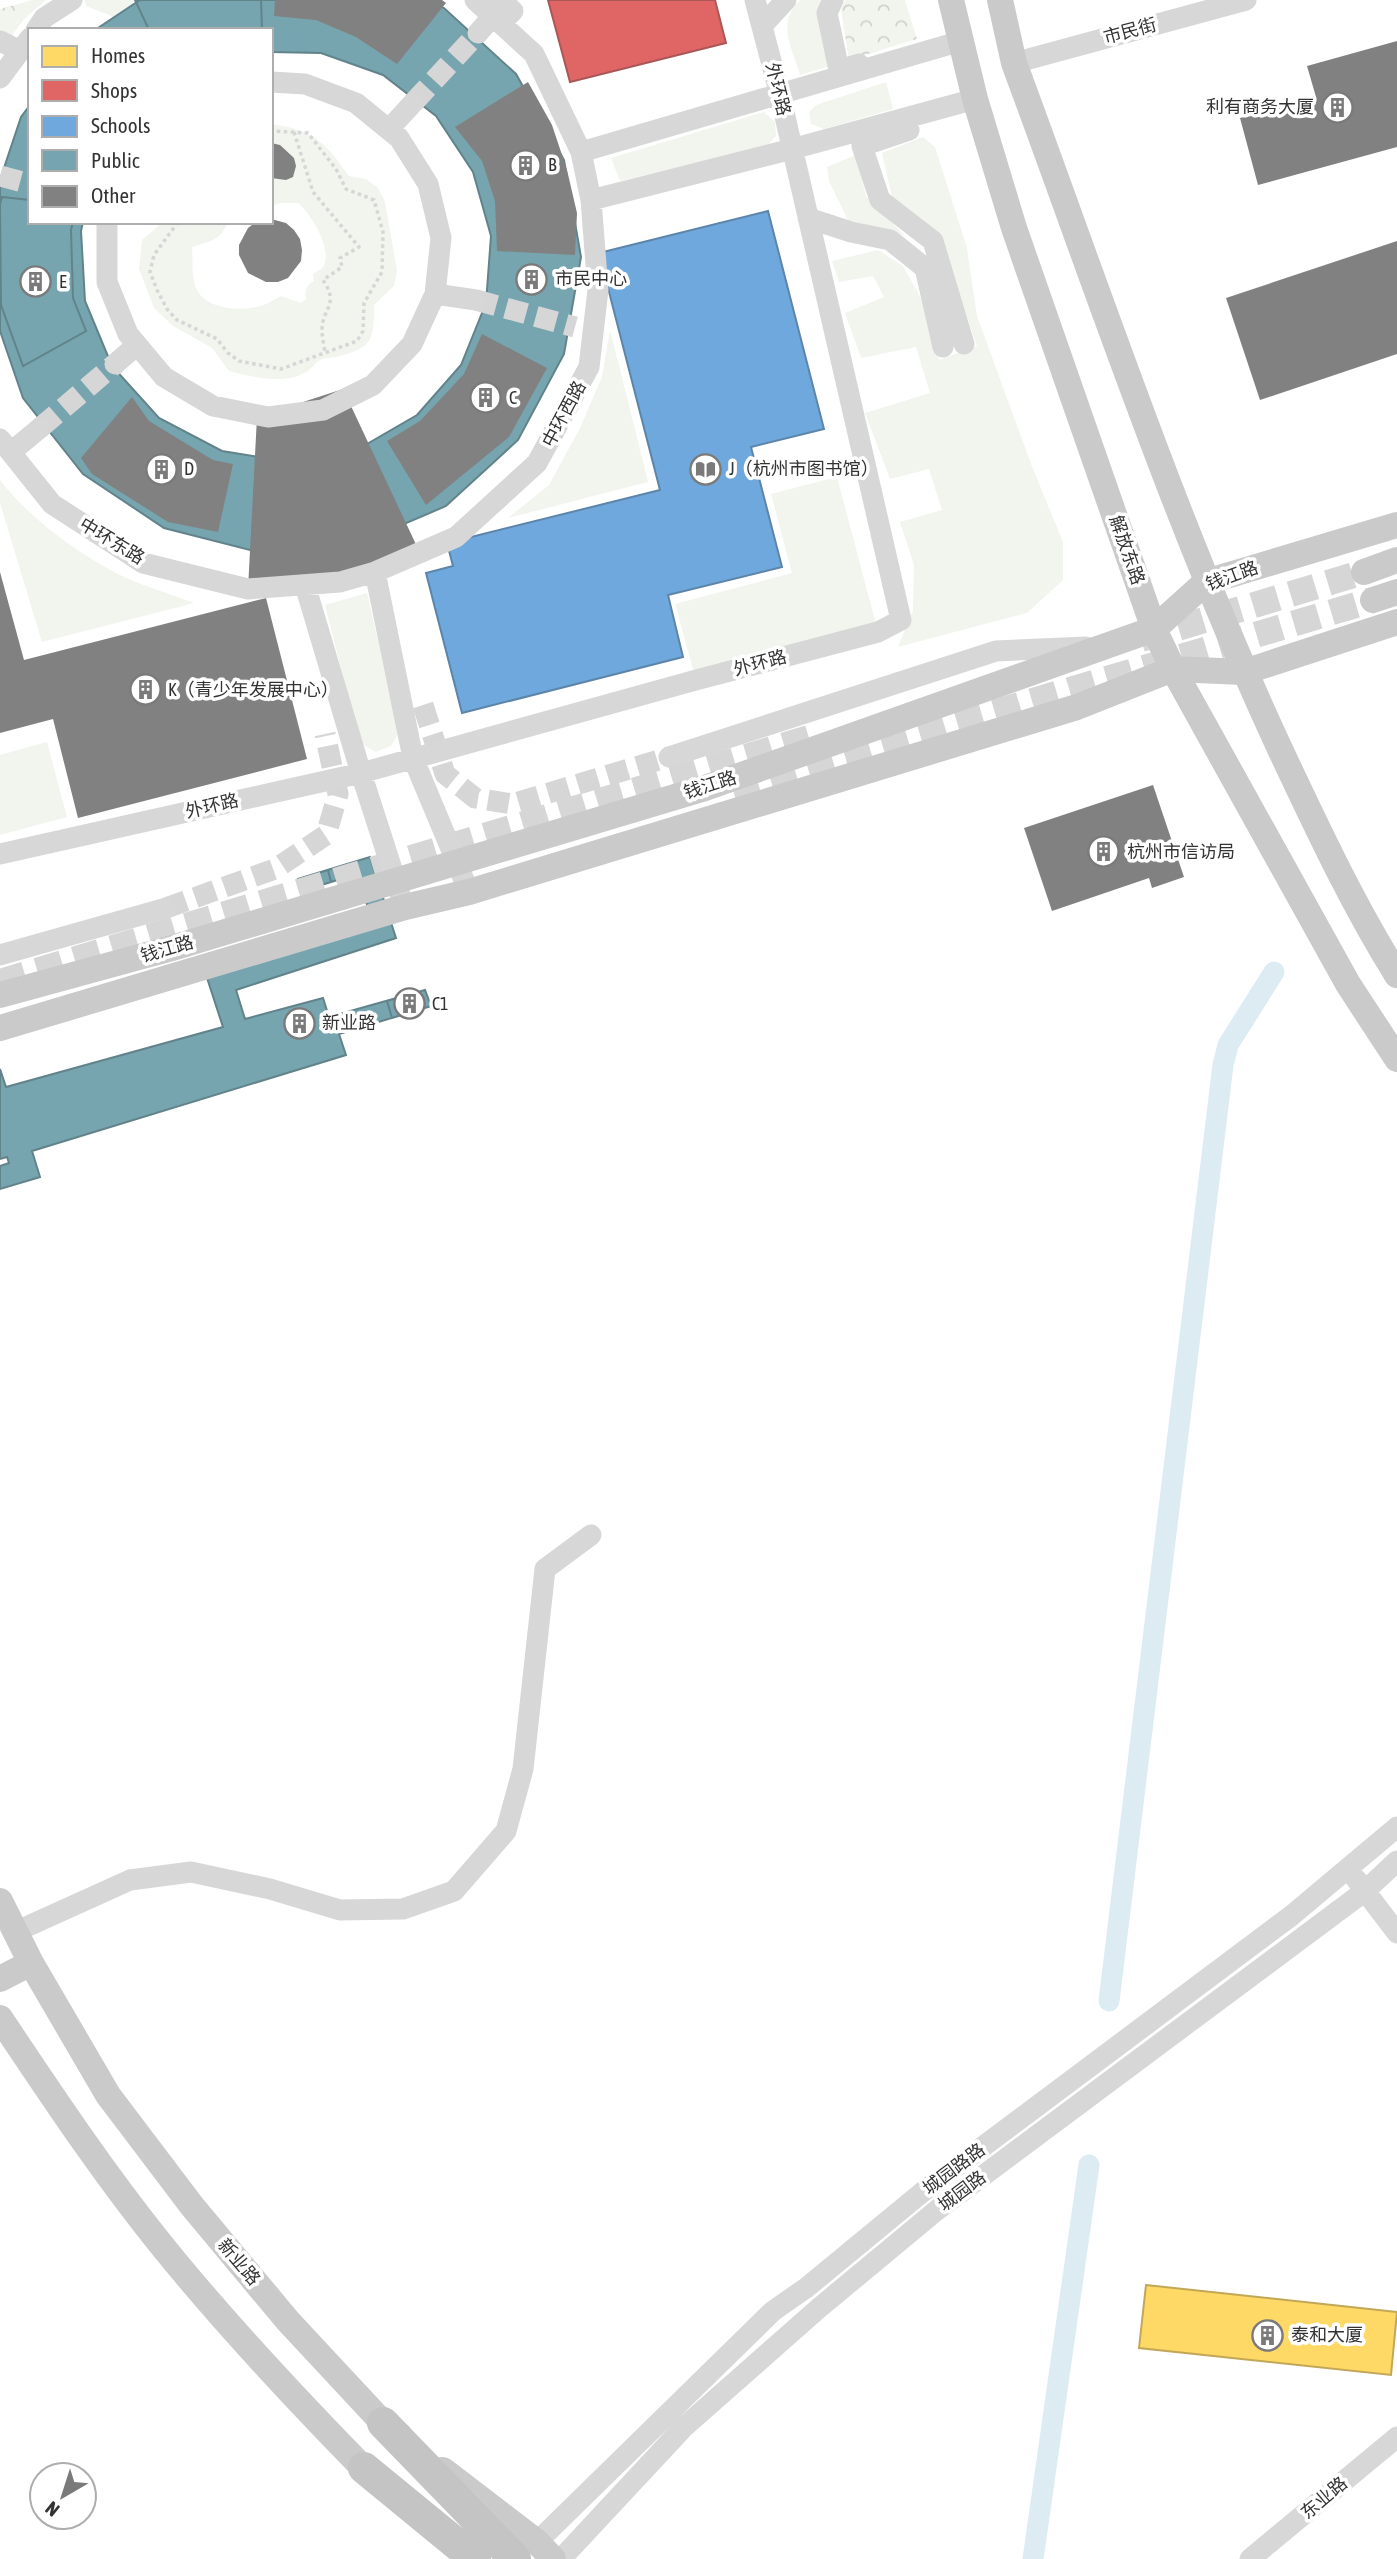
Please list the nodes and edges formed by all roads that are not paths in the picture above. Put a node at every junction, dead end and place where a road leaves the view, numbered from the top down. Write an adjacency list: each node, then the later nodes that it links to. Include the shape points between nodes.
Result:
1 (72, 0): 11 (street, via 44,18)
2 (475, 0): 9 (street, 中环西路)
3 (755, 0): 10 (street, 外环路)
4 (786, 0): 10 (street)
5 (833, 0): 16 (street, via 827,13 839,69 901,53)
6 (951, 0): 14 (main road, 解放东路)
7 (1000, 0): 17 (main road)
8 (1246, 0): 17 (street, 市民街)
9 (498, 13): 12 (street); 26 (street, 中环西路, via 534,54)
10 (762, 26): 20 (street, 外环路)
11 (37, 28)
12 (478, 33)
13 (0, 41): 15 (street)
14 (961, 41): 16 (street); 21 (main road, 解放东路)
15 (25, 44): 18 (street)
16 (906, 59): 20 (street)
17 (1014, 63): 41 (main road)
18 (0, 78)
19 (273, 82): 24 (street, via 305,83 356,103)
20 (780, 95): 25 (street, 外环路); 26 (street)
21 (975, 99): 23 (street); 44 (main road, 解放东路, via 1014,228)
22 (413, 103): 24 (street)
23 (935, 109): 25 (street); 28 (street, via 925,124 862,146 880,200 933,242 954,345 925,268 890,240)
24 (389, 129): 30 (street, via 428,184 441,238)
25 (792, 149): 27 (street); 28 (street, 外环路)
26 (581, 152): 27 (street, 中环西路)
27 (591, 200): 38 (street, 中环西路, via 598,290 584,329 589,367 537,463 456,537)
28 (808, 218): 49 (street, 外环路, via 901,620 878,632)
29 (107, 224): 32 (street, via 107,282)
30 (435, 294): 31 (street); 32 (street, via 412,344 373,385 323,410 268,417 212,406 164,377)
31 (476, 300)
32 (137, 345): 33 (street)
33 (116, 364)
34 (40, 428): 35 (street)
35 (6, 445): 42 (street, 中环东路, via 52,504 143,563 248,589)
36 (1397, 525): 41 (main road, 钱江路)
37 (1397, 560): 39 (main road)
38 (375, 572): 40 (street, 中环西路); 49 (street)
39 (1364, 572)
40 (340, 582): 42 (street, 中环东路)
41 (1206, 582): 44 (main road, 钱江路); 47 (main road)
42 (305, 585): 50 (street)
43 (1397, 622): 47 (main road, 钱江路)
44 (1154, 629): 45 (main road, 钱江路); 46 (main road, 解放东路)
45 (1106, 646): 48 (street, via 996,651); 52 (main road, 钱江路, via 705,788)
46 (1173, 669): 47 (main road, 钱江路); 54 (main road, 钱江路, via 1077,707); 61 (main road, 解放东路, via 1348,984)
47 (1244, 672): 58 (main road, via 1364,923)
48 (669, 757)
49 (413, 758): 50 (street, 外环路); 52 (street)
50 (361, 773): 51 (street, 外环路); 53 (street)
51 (0, 854)
52 (457, 862): 53 (main road, 钱江路); 54 (street)
53 (396, 880): 56 (street); 59 (main road, 钱江路)
54 (469, 892): 56 (main road, 钱江路)
55 (166, 908): 57 (street)
56 (405, 908): 60 (main road, 钱江路)
57 (0, 955)
58 (1397, 975)
59 (0, 995)
60 (0, 1028)
61 (1397, 1059)
62 (591, 1535): 68 (street, via 545,1569 523,1769 506,1831 454,1891 403,1909 340,1910 191,1872 130,1880)
63 (1397, 1827): 65 (street, 城园路路)
64 (1397, 1861): 66 (street, 城园路)
65 (1349, 1870): 66 (street); 76 (street, 城园路路, via 925,2190 773,2311)
66 (1365, 1891): 69 (street); 79 (street, 城园路, via 937,2210 819,2308 683,2428)
67 (0, 1902): 68 (main road, 新业路)
68 (15, 1932): 70 (main road, 新业路)
69 (1397, 1933)
70 (31, 1963): 71 (main road); 73 (main road, 新业路, via 108,2095 192,2206 288,2321)
71 (0, 1979)
72 (0, 2018): 75 (main road, via 85,2145 175,2262 259,2360)
73 (383, 2423): 76 (highway)
74 (1397, 2437): 80 (street, 东业路)
75 (363, 2468): 77 (main road); 78 (highway)
76 (535, 2553)
77 (453, 2559)
78 (475, 2559)
79 (561, 2559)
80 (1250, 2559)

